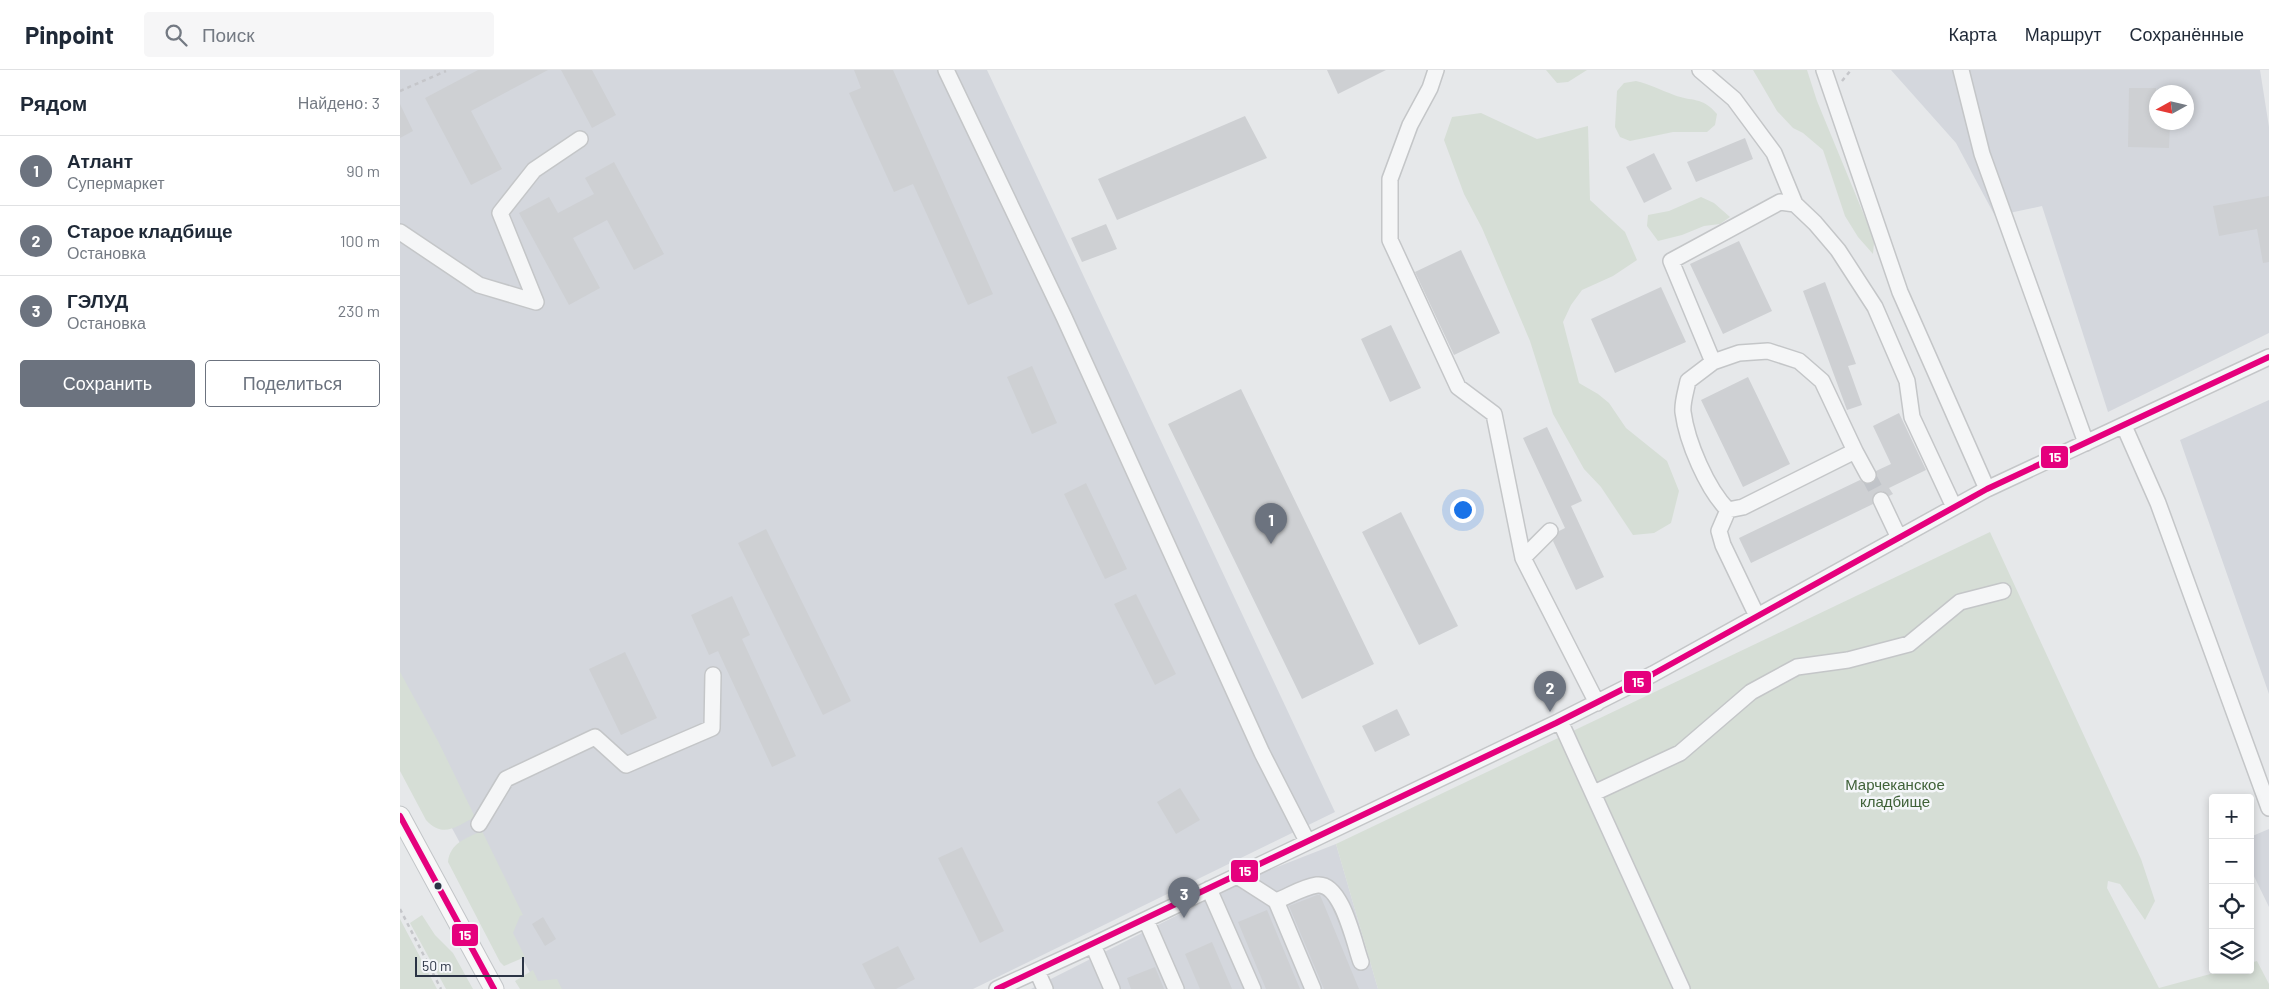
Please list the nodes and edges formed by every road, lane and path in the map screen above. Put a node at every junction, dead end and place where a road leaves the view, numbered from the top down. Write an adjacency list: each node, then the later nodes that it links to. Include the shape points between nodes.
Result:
1 (946, 70): 33 (street, via 1064,317 1262,753)
2 (1436, 70): 23 (street, via 1390,178 1390,240 1458,387 1494,414)
3 (1700, 70): 9 (street, via 1734,99 1774,153)
4 (1824, 70): 17 (street, via 1900,292)
5 (1961, 70): 14 (street, via 1982,154)
6 (446, 71): 7 (path)
7 (400, 91)
8 (580, 139): 10 (street, via 534,170 500,213 536,302 479,285)
9 (1795, 204): 12 (street, via 1780,202 1671,261); 19 (street, via 1838,250 1875,307 1906,381 1912,417)
10 (400, 232)
11 (2269, 357): 13 (street)
12 (1713, 362): 15 (street, via 1739,353 1768,351 1799,361 1822,381); 20 (street, via 1688,382 1683,411 1690,442 1717,499)
13 (2124, 426): 14 (street); 30 (street, via 2158,503)
14 (2086, 443): 17 (street)
15 (1855, 450): 16 (street); 20 (street, via 1743,507)
16 (1868, 475)
17 (1988, 489): 19 (street)
18 (1881, 500): 22 (street)
19 (1954, 507): 22 (street)
20 (1728, 510): 25 (street, via 1720,531 1723,545)
21 (1550, 531): 23 (street)
22 (1899, 538): 25 (street)
23 (1523, 558): 27 (street)
24 (2003, 591): 29 (street, via 1960,602 1909,644 1848,660 1797,667 1751,692 1680,753)
25 (1757, 616): 27 (street)
26 (713, 675): 32 (street, via 712,728 626,765 595,737 506,779)
27 (1596, 702): 28 (street)
28 (1560, 721): 29 (street); 33 (street)
29 (1594, 794): 50 (street)
30 (2269, 808)
31 (400, 816): 43 (main road)
32 (479, 824)
33 (1307, 841): 34 (street)
34 (1236, 876): 35 (street); 36 (street)
35 (1209, 889): 38 (street); 48 (street)
36 (1276, 901): 40 (street, via 1318,885 1328,887 1339,897); 49 (street)
37 (400, 910): 42 (path)
38 (1146, 920): 39 (street); 47 (street)
39 (1093, 945): 41 (street); 46 (street)
40 (1360, 962)
41 (1037, 971): 44 (street); 45 (street)
42 (441, 989)
43 (494, 989)
44 (997, 989)
45 (1045, 989)
46 (1112, 989)
47 (1176, 989)
48 (1253, 989)
49 (1313, 989)
50 (1682, 989)

